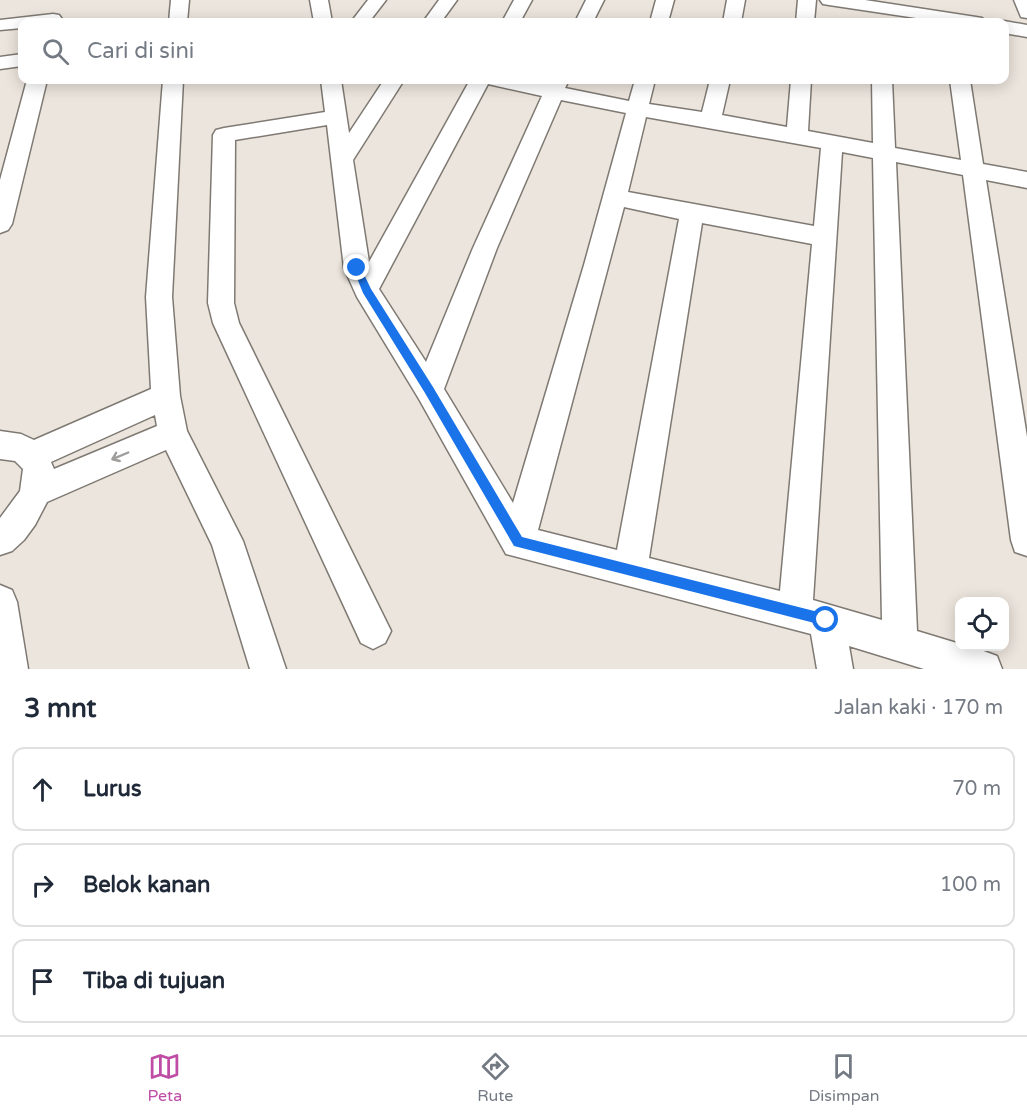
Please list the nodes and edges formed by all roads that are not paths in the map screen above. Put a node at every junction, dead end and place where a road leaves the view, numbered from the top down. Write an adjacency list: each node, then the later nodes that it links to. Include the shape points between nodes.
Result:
1 (180, 0): 15 (street)
2 (319, 0): 16 (street)
3 (378, 0): 17 (street)
4 (448, 0): 18 (street)
5 (523, 0): 19 (street)
6 (595, 0): 20 (street)
7 (665, 0): 21 (street)
8 (736, 0): 22 (street)
9 (807, 0): 23 (street)
10 (829, 0): 12 (street)
11 (1023, 0): 13 (street)
12 (879, 10): 14 (street)
13 (1027, 13)
14 (950, 14)
15 (178, 18)
16 (322, 18)
17 (363, 18)
18 (435, 18)
19 (513, 18)
20 (586, 18)
21 (660, 18)
22 (733, 18)
23 (805, 18)
24 (18, 24): 25 (street)
25 (0, 25)
26 (1009, 28): 27 (street)
27 (1027, 31)
28 (18, 61): 29 (street)
29 (0, 63)
30 (36, 84): 52 (street)
31 (173, 84): 58 (street, via 159,297)
32 (332, 84): 43 (street)
33 (391, 84): 48 (street)
34 (478, 84): 56 (street)
35 (536, 84): 41 (street)
36 (644, 84): 42 (street)
37 (719, 84): 44 (street)
38 (801, 84): 45 (street)
39 (882, 84): 47 (street)
40 (961, 84): 49 (street)
41 (556, 86): 42 (street); 57 (street, via 485,248)
42 (637, 108): 44 (street); 51 (street)
43 (336, 117): 48 (street); 69 (street, via 224,135 221,303 231,333)
44 (711, 120): 45 (street)
45 (797, 138): 46 (street)
46 (832, 144): 47 (street); 55 (street)
47 (884, 153): 49 (street); 70 (street)
48 (342, 160): 56 (street, via 357,268)
49 (973, 170): 50 (street); 64 (street)
50 (1027, 180)
51 (614, 197): 53 (street); 65 (street)
52 (3, 198): 54 (street)
53 (692, 213): 55 (street); 66 (street)
54 (0, 224)
55 (824, 237): 68 (street)
56 (366, 290): 57 (street)
57 (429, 390): 65 (street)
58 (166, 396): 59 (street); 61 (street)
59 (173, 433): 62 (street, one-way to 62); 72 (street, via 227,541)
60 (0, 446): 61 (street, via 22,449)
61 (31, 456): 62 (street, via 37,465)
62 (37, 491): 63 (street, via 21,520)
63 (0, 539)
64 (1027, 540)
65 (518, 542): 66 (street)
66 (630, 570): 68 (street)
67 (0, 602): 71 (street)
68 (810, 616): 70 (street); 73 (street)
69 (373, 631)
70 (900, 643): 74 (street)
71 (10, 669)
72 (268, 669)
73 (835, 669)
74 (984, 669)

